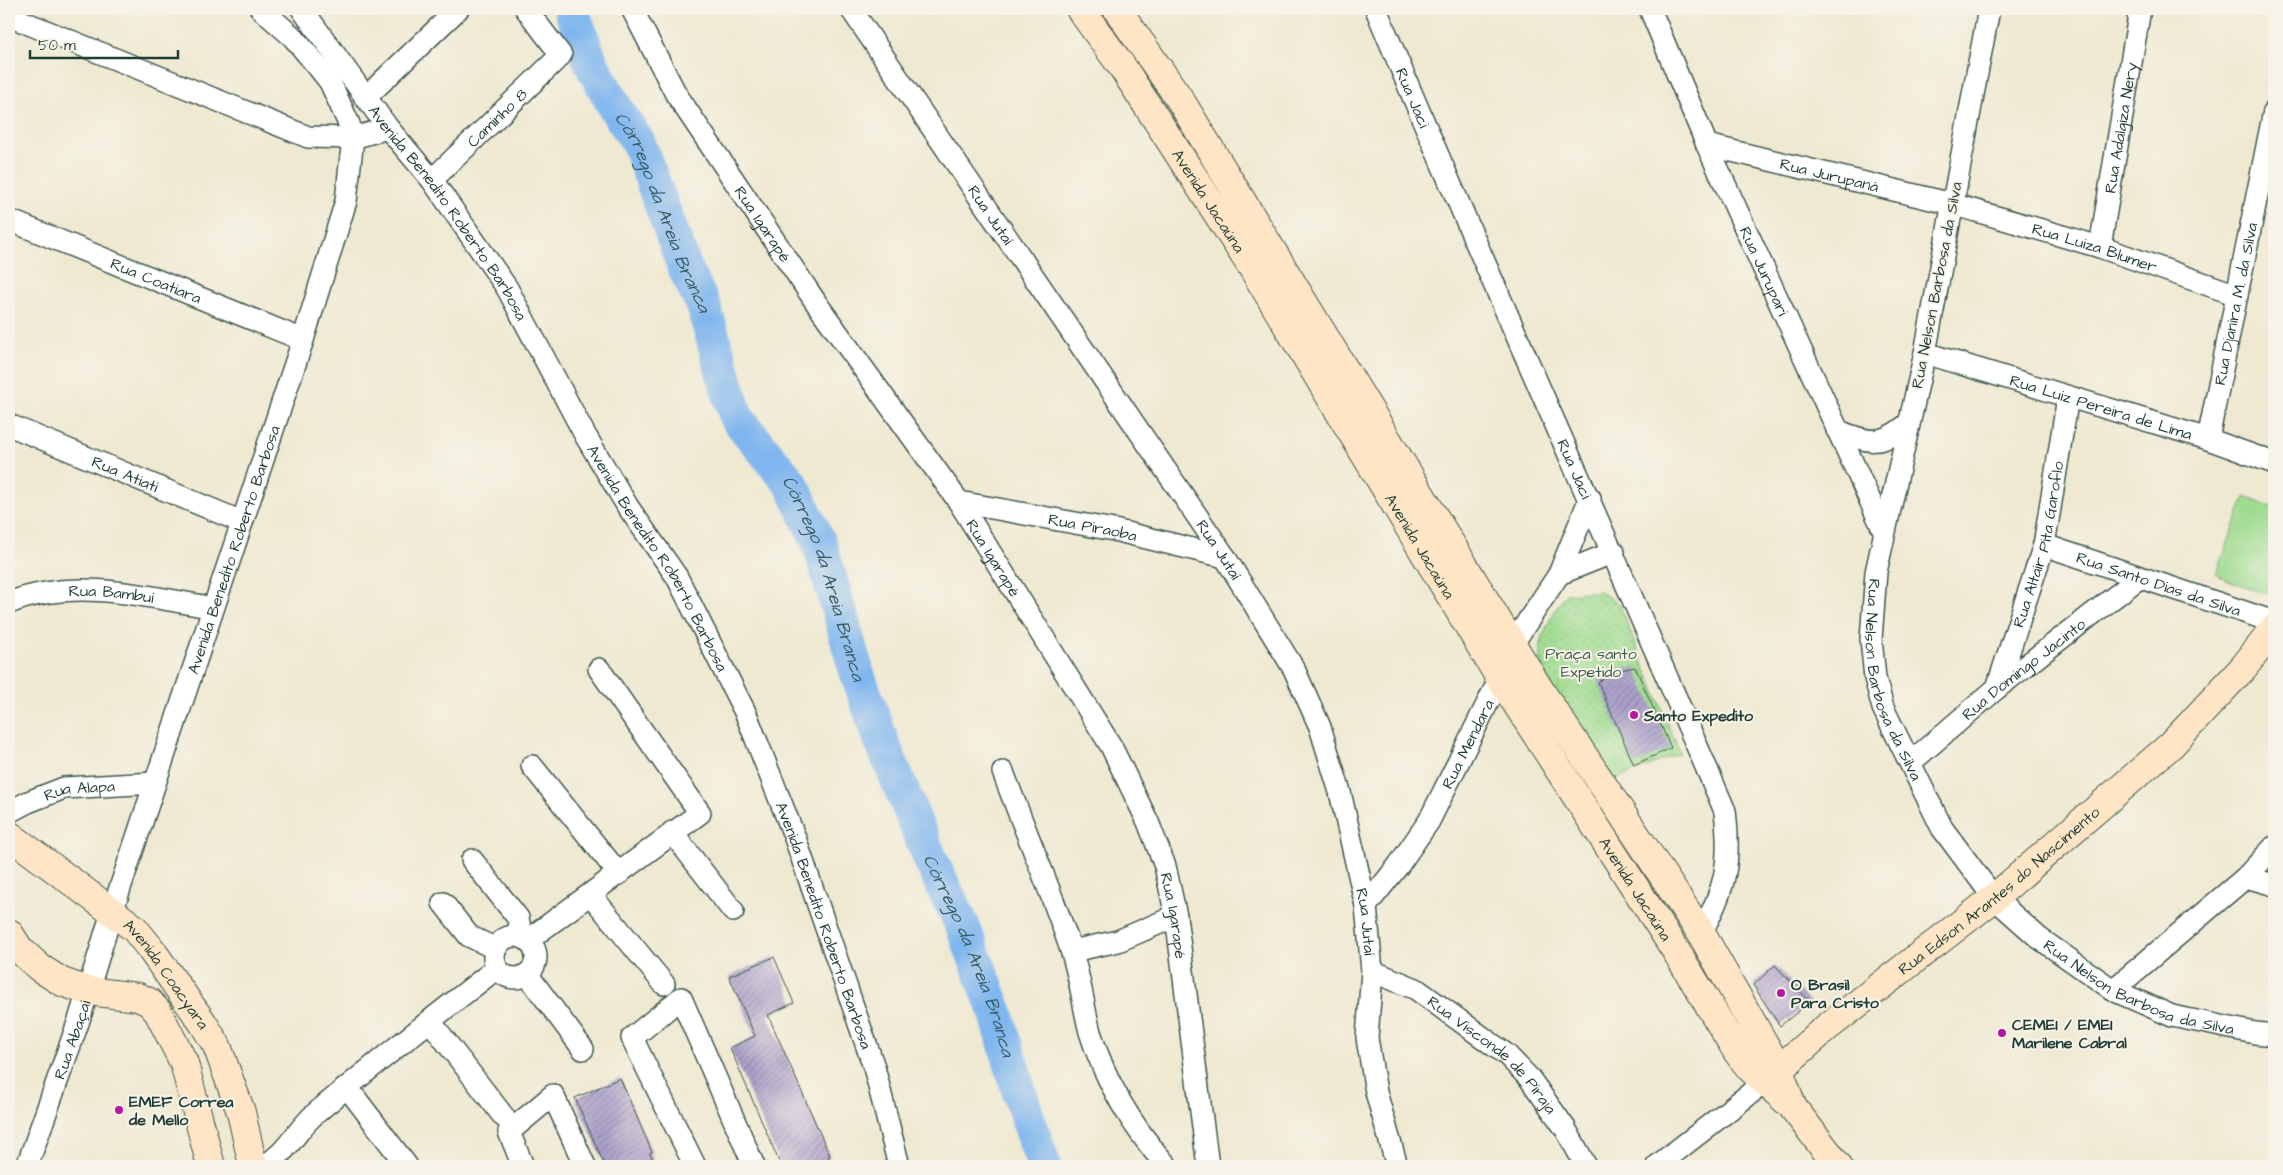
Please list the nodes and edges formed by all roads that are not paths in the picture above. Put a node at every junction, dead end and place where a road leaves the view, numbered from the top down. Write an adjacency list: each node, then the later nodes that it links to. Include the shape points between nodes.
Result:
1 (261, 9): 17 (street, Avenida Benedito Roberto Barbosa, via 293,37 330,82)
2 (302, 9): 14 (street, Avenida Benedito Roberto Barbosa)
3 (458, 9): 14 (street)
4 (526, 9): 19 (street, Caminho 8, via 561,55)
5 (632, 9): 33 (street, Rua Igarapé, via 676,94 817,304)
6 (851, 9): 38 (street, Rua Jutaí)
7 (1080, 9): 47 (street, Avenida Jacaúna, via 1252,267)
8 (1117, 9): 45 (street, Avenida Jacaúna, via 1185,106)
9 (1376, 9): 32 (street, Rua Jaci)
10 (1650, 9): 18 (street, Rua Jurupari)
11 (1989, 9): 20 (street, Rua Nelson Barbosa da Silva)
12 (2140, 9): 22 (street, Rua Adalgiza Nery)
13 (9, 16): 17 (street, via 308,136)
14 (365, 98): 16 (street, Avenida Benedito Roberto Barbosa)
15 (2274, 111): 23 (street, Rua Djanira M. da Silva)
16 (388, 128): 17 (street); 19 (street, Avenida Benedito Roberto Barbosa)
17 (353, 138): 24 (street, Avenida Benedito Roberto Barbosa, via 346,201)
18 (1707, 145): 20 (street, Rua Jurupaná); 29 (street, Rua Jurupari)
19 (432, 180): 95 (street, Avenida Benedito Roberto Barbosa, via 507,288 585,435 628,507 677,577 746,714 795,838 874,1067)
20 (1952, 204): 22 (street, Rua Luiza Blumer); 25 (street, Rua Nelson Barbosa da Silva)
21 (9, 220): 24 (street, Rua Coatiara)
22 (2100, 247): 23 (street, Rua Luiza Blumer)
23 (2237, 295): 30 (street, Rua Djanira M. da Silva)
24 (303, 340): 34 (street, Avenida Benedito Roberto Barbosa)
25 (1925, 353): 26 (street, Rua Luiz Pereira de Lima); 27 (street, Rua Nelson Barbosa da Silva)
26 (2068, 398): 30 (street, Rua Luiz Pereira de Lima); 36 (street, Rua Altair Pita Garoflo)
27 (1909, 422): 29 (street, via 1892,437 1874,440 1859,440); 35 (street, Rua Nelson Barbosa da Silva)
28 (9, 425): 34 (street, Rua Atiati)
29 (1837, 430): 35 (street, Rua Jurupari)
30 (2208, 440): 31 (street, Rua Luiz Pereira de Lima)
31 (2274, 463)
32 (1590, 498): 37 (street, Rua Jaci); 39 (street, Rua Mendara)
33 (959, 502): 38 (street, Rua Piraoba, via 1114,530); 67 (street, Rua Igarapé, via 1111,746 1148,822 1164,866)
34 (242, 522): 42 (street, Avenida Benedito Roberto Barbosa)
35 (1884, 532): 49 (street, Rua Nelson Barbosa da Silva, via 1872,608 1875,678 1883,708)
36 (2044, 545): 40 (street, Rua Santo Dias da Silva); 48 (street, Rua Altair Pita Garoflo)
37 (1614, 552): 39 (street); 69 (street, Rua Jaci, via 1726,812 1729,846 1724,884)
38 (1225, 557): 64 (street, Rua Jutaí, via 1294,669 1320,727 1340,792)
39 (1559, 574): 45 (street, Rua Mendara)
40 (2139, 578): 43 (street, Rua Santo Dias da Silva); 48 (street, Rua Domingo Jacinto)
41 (9, 603): 42 (street, Rua Bambuí, via 26,596 56,591 89,590 122,592)
42 (213, 608): 52 (street, Avenida Benedito Roberto Barbosa)
43 (2274, 622)
44 (2274, 629): 62 (street, Rua Edson Arantes do Nascimento, via 2244,668 2171,744)
45 (1512, 645): 47 (street, Rua Mendara); 69 (street, Avenida Jacaúna)
46 (599, 669): 54 (street, via 700,813)
47 (1500, 678): 64 (street, Rua Mendara, via 1429,821); 83 (street, Avenida Jacaúna, via 1738,1053)
48 (1997, 688): 49 (street, Rua Domingo Jacinto)
49 (1911, 762): 62 (street, Rua Nelson Barbosa da Silva, via 1942,828)
50 (532, 766): 58 (street)
51 (1002, 772): 71 (street)
52 (155, 783): 53 (street, Rua Alapa, via 64,788); 66 (street, Avenida Benedito Roberto Barbosa)
53 (9, 812)
54 (672, 832): 58 (street); 65 (street)
55 (9, 834): 66 (street, Avenida Coacyara)
56 (2274, 847): 59 (street)
57 (472, 860): 70 (street, via 518,918)
58 (618, 874): 61 (street)
59 (2246, 877): 60 (street); 76 (street)
60 (2274, 885)
61 (591, 895): 70 (street); 75 (street)
62 (1994, 898): 76 (street, Rua Nelson Barbosa da Silva, via 2039,938); 83 (street, Rua Edson Arantes do Nascimento, via 1826,1028)
63 (443, 903): 72 (street, via 469,936)
64 (1366, 906): 73 (street, Rua Jutaí)
65 (733, 911)
66 (112, 912): 77 (street, Rua Abaçai); 80 (street, Avenida Coacyara, via 134,928 150,948)
67 (1176, 916): 71 (street, via 1118,941); 97 (street, Rua Igarapé)
68 (9, 932): 77 (street, Avenida Coacyara, via 20,950 40,968 62,982)
69 (1702, 933): 83 (street, Avenida Jacaúna)
70 (525, 939): 72 (street, via 509,937 499,943); 74 (street, via 535,953 532,968)
71 (1072, 951): 96 (street, via 1091,1032 1104,1067 1146,1142)
72 (496, 958): 74 (street, via 502,973 514,978); 78 (street)
73 (1372, 971): 98 (street, Rua Jutaí, via 1367,1038 1376,1092); 99 (street, Rua Visconde de Piraja, via 1416,989 1507,1055 1530,1078 1565,1128)
74 (527, 974): 81 (street)
75 (664, 984)
76 (2113, 990): 79 (street, Rua Nelson Barbosa da Silva, via 2172,1016)
77 (88, 991): 82 (street, Avenida Coacyara, via 138,996 150,1002); 86 (street, Rua Abaçai)
78 (430, 1021): 84 (street); 85 (street)
79 (2274, 1035)
80 (216, 1046): 82 (street); 88 (street, Avenida Coacyara, via 241,1112)
81 (583, 1049)
82 (184, 1063): 87 (street, Avenida Coacyara)
83 (1772, 1076): 100 (street, Rua Edson Arantes do Nascimento); 101 (street)
84 (347, 1087): 89 (street, via 308,1120 278,1158); 90 (street)
85 (504, 1117)
86 (27, 1166)
87 (211, 1166)
88 (253, 1166)
89 (263, 1166)
90 (407, 1166)
91 (523, 1166): 92 (street, via 509,1132 553,1095)
92 (585, 1166)
93 (695, 1166): 94 (street, via 632,1038 680,998)
94 (754, 1166)
95 (900, 1166)
96 (1167, 1166)
97 (1208, 1166)
98 (1398, 1166)
99 (1586, 1166)
100 (1657, 1166)
101 (1838, 1166)

